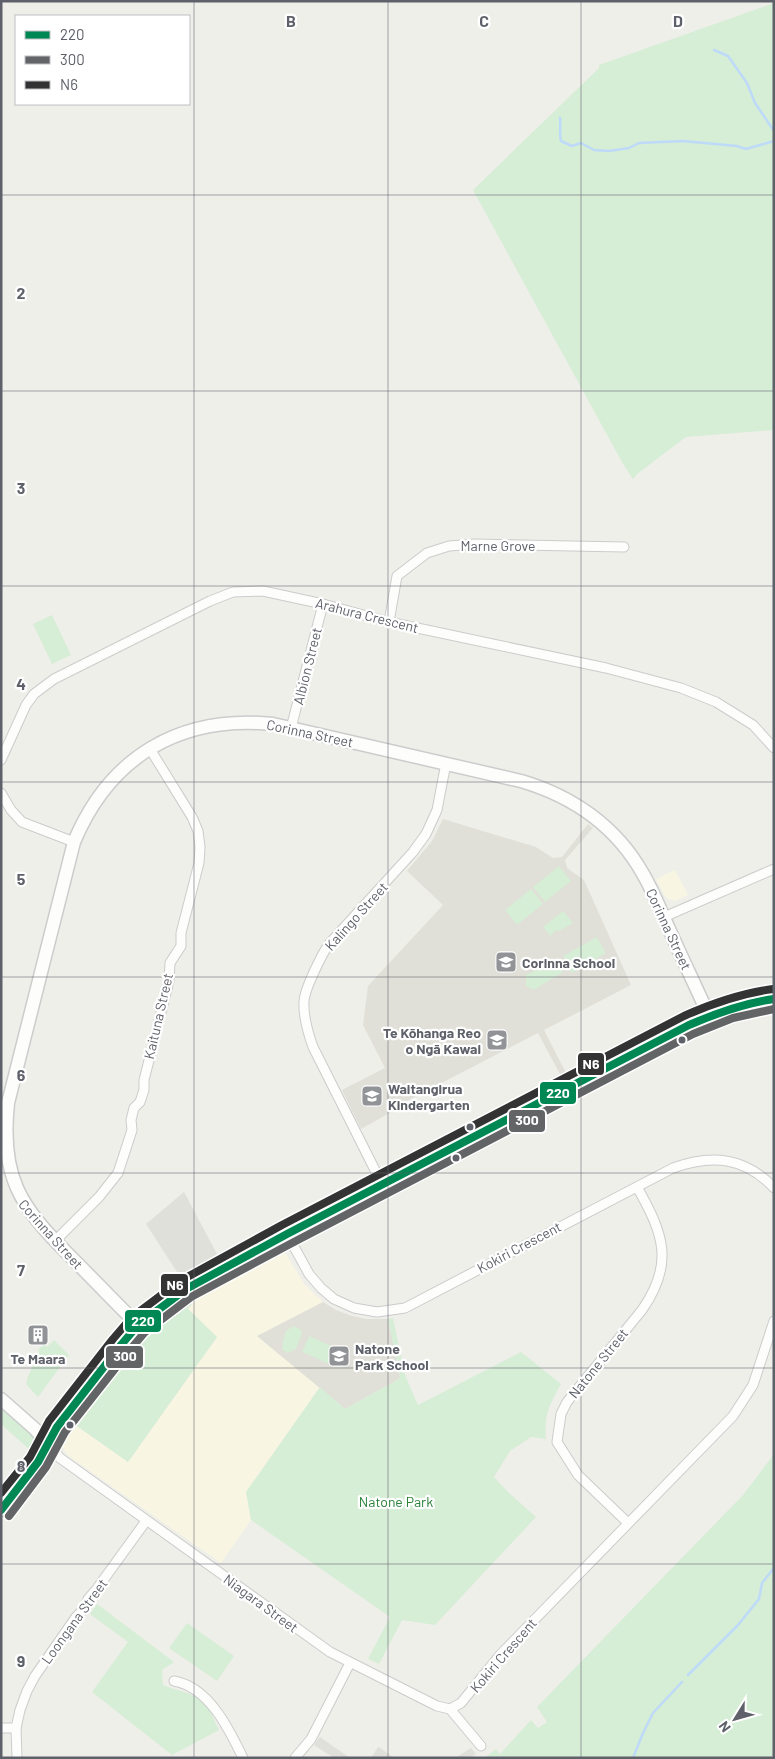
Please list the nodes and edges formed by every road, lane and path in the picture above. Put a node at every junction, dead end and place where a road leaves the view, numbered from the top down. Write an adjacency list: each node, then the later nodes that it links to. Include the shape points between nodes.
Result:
1 (624, 548): 3 (street, Marne Grove, via 475,544 427,552 396,576)
2 (323, 604): 3 (street, Arahura Crescent); 4 (street, Albion Street); 7 (street, Arahura Crescent, via 263,592 233,592 210,601 54,679 34,694)
3 (389, 622): 5 (street, Arahura Crescent, via 606,668 681,688 716,702 753,725)
4 (291, 728): 6 (street, Corinna Street, via 232,722 184,733); 8 (street, Corinna Street)
5 (774, 748)
6 (150, 749): 10 (street, Corinna Street, via 129,763 108,784 91,808); 19 (street, Kaituna Street, via 192,817 198,831 199,863 181,933 181,946 170,963 169,981 144,1090 134,1108 123,1162 111,1184)
7 (1, 760)
8 (446, 764): 12 (street, Corinna Street, via 542,787 570,800 597,819 633,858); 15 (street, Kalingo Street, via 437,810 426,834 330,944 322,955 304,1000 312,1047)
9 (1, 793): 10 (street, via 22,822)
10 (74, 842): 19 (street, Corinna Street, via 2,1133 5,1162 13,1188 29,1214)
11 (774, 869): 12 (street)
12 (664, 917): 14 (street, Corinna Street)
13 (774, 1000): 14 (street, via 753,1002)
14 (709, 1016): 15 (street)
15 (382, 1184): 18 (street)
16 (637, 1187): 17 (street, Kokiri Crescent, via 689,1162 719,1159 745,1166); 18 (street, Kokiri Crescent, via 405,1308 377,1312 344,1304 320,1288); 26 (street, Natone Street, via 660,1239 662,1260 658,1281 642,1310 567,1402 561,1414 557,1442 578,1475)
17 (774, 1188)
18 (287, 1234): 21 (street, via 186,1288)
19 (55, 1241): 21 (street, Corinna Street)
20 (774, 1321): 26 (street, Kokiri Crescent, via 757,1376 739,1408)
21 (138, 1325): 23 (street)
22 (1, 1398): 23 (street)
23 (48, 1444): 24 (street); 25 (street, Niagara Street, via 60,1458)
24 (1, 1510)
25 (146, 1521): 27 (street, Niagara Street, via 312,1640); 31 (street, Loongana Street, via 35,1676)
26 (628, 1523): 29 (street, Kokiri Crescent, via 500,1655 461,1703)
27 (350, 1663): 29 (street, Niagara Street, via 437,1706); 35 (street, via 311,1739)
28 (174, 1681): 34 (street, via 194,1689 212,1706 226,1723)
29 (450, 1709): 32 (street)
30 (1, 1728): 31 (street)
31 (16, 1728): 33 (street, Loongana Street)
32 (481, 1746)
33 (17, 1758)
34 (244, 1758)
35 (295, 1758)

